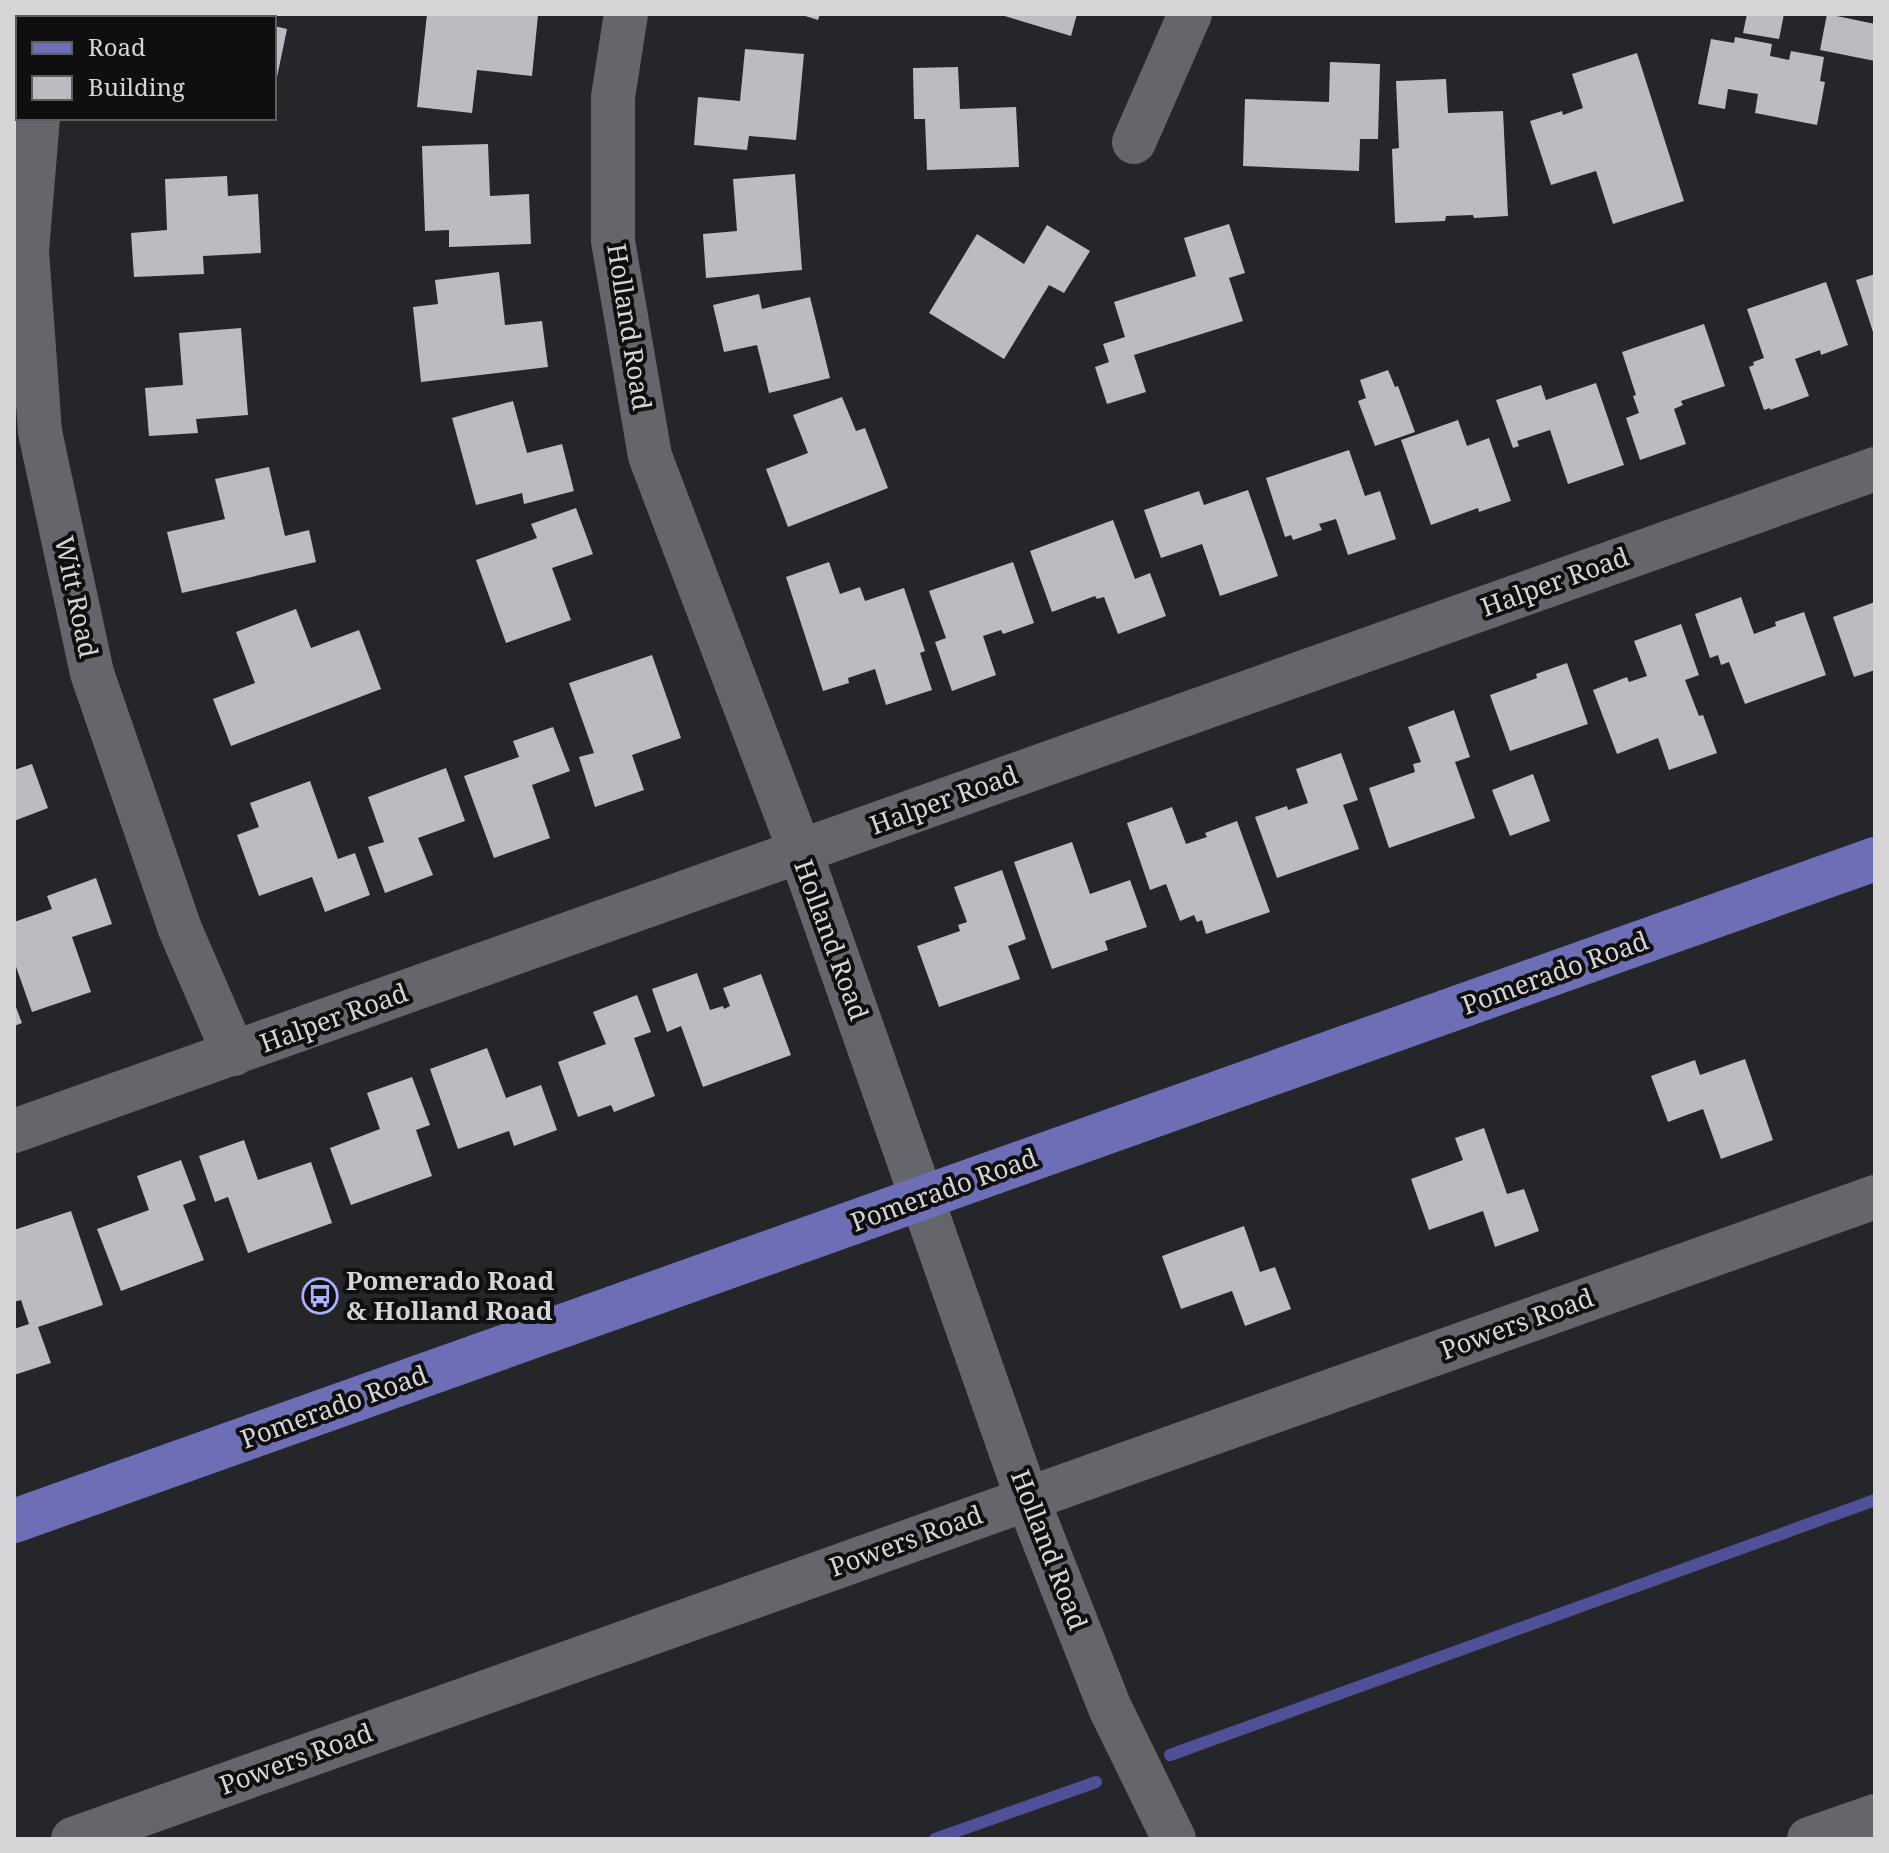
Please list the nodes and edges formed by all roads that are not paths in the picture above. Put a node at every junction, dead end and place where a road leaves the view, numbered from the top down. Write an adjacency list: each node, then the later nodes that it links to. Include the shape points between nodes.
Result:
1 (626, 14): 6 (street, Holland Road, via 613,97 613,241 650,456)
2 (1190, 14): 4 (street)
3 (38, 120): 8 (street, Witt Road, via 27,251 40,432 92,673 180,929)
4 (1134, 142)
5 (1875, 469): 6 (street, Halper Road)
6 (800, 851): 8 (street, Halper Road); 10 (street, Holland Road)
7 (1875, 859): 10 (main road, Pomerado Road)
8 (234, 1054): 9 (street, Halper Road)
9 (14, 1131)
10 (923, 1197): 12 (street, Holland Road); 13 (main road, Pomerado Road)
11 (1875, 1197): 12 (street, Powers Road)
12 (1027, 1498): 15 (street, Powers Road); 16 (street, Holland Road, via 1110,1708)
13 (14, 1521)
14 (1875, 1816): 17 (street)
15 (73, 1839)
16 (1174, 1839)
17 (1809, 1839)

